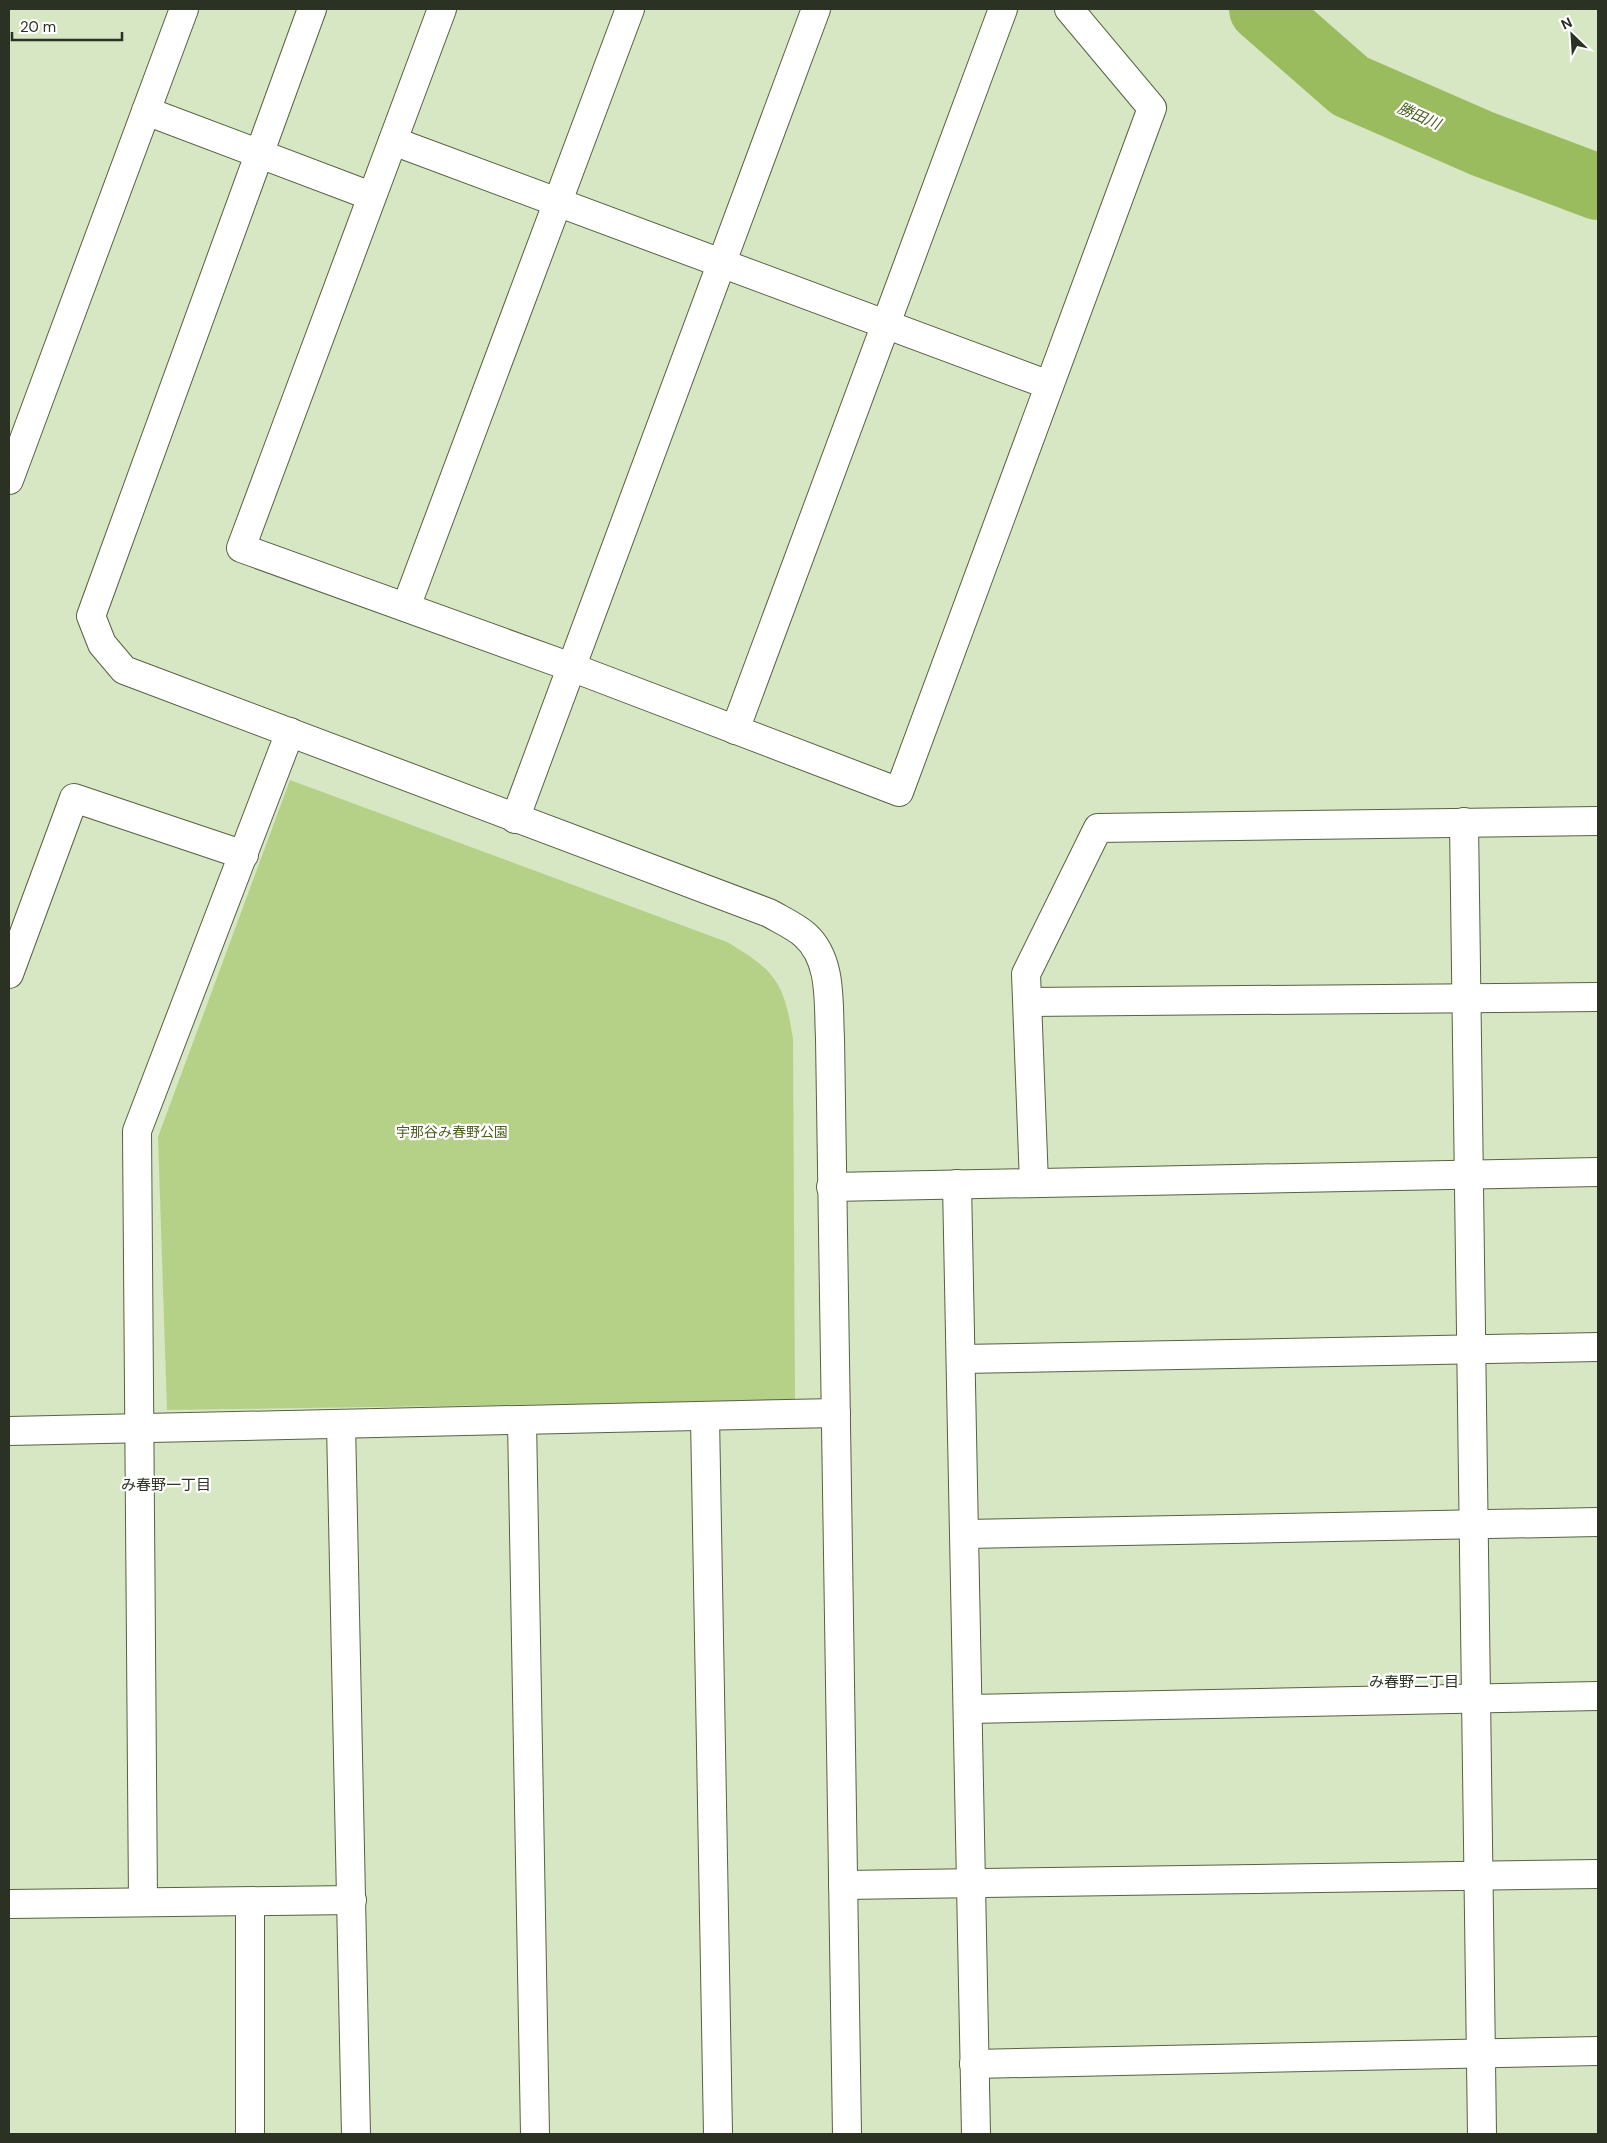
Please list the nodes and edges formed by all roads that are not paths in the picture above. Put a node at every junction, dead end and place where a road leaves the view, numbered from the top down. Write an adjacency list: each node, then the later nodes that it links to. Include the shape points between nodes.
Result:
1 (184, 9): 8 (street)
2 (312, 9): 10 (street)
3 (442, 9): 9 (street)
4 (630, 9): 12 (street)
5 (816, 9): 13 (street)
6 (1003, 9): 14 (street)
7 (1069, 9): 15 (street, via 1152,108)
8 (146, 111): 10 (street); 16 (street)
9 (393, 141): 11 (street); 12 (street)
10 (258, 155): 11 (street); 20 (street, via 91,616 102,644 124,670)
11 (371, 196): 17 (street, via 241,548)
12 (558, 204): 13 (street); 17 (street)
13 (720, 265): 14 (street); 18 (street)
14 (885, 324): 15 (street); 19 (street)
15 (1049, 385): 19 (street, via 899,792)
16 (9, 480)
17 (406, 607): 18 (street)
18 (571, 667): 19 (street); 21 (street)
19 (735, 730)
20 (290, 732): 21 (street); 24 (street)
21 (515, 819): 33 (street, via 720,893 769,913 806,936 823,961 828,992)
22 (1598, 821): 23 (street)
23 (1464, 822): 27 (street); 28 (street, via 1098,828 1026,974)
24 (244, 856): 25 (street, via 74,798); 41 (street, via 138,1131)
25 (9, 974)
26 (1598, 997): 27 (street)
27 (1467, 999): 28 (street); 30 (street)
28 (1028, 1002): 31 (street)
29 (1598, 1172): 30 (street)
30 (1469, 1174): 31 (street); 35 (street)
31 (1034, 1183): 32 (street)
32 (957, 1184): 33 (street); 36 (street)
33 (831, 1187): 37 (street)
34 (1598, 1347): 35 (street)
35 (1471, 1350): 36 (street); 44 (street)
36 (962, 1359): 45 (street)
37 (836, 1413): 38 (street); 52 (street)
38 (705, 1417): 39 (street); 63 (street)
39 (522, 1421): 40 (street); 62 (street)
40 (341, 1424): 41 (street); 53 (street)
41 (141, 1429): 42 (street); 54 (street)
42 (9, 1431)
43 (1598, 1522): 44 (street)
44 (1473, 1524): 45 (street); 47 (street)
45 (966, 1534): 48 (street)
46 (1598, 1696): 47 (street)
47 (1475, 1698): 48 (street); 50 (street)
48 (969, 1709): 51 (street)
49 (1598, 1874): 50 (street)
50 (1478, 1876): 51 (street); 58 (street)
51 (969, 1883): 52 (street); 59 (street)
52 (843, 1885): 64 (street)
53 (352, 1900): 55 (street); 61 (street)
54 (143, 1902): 55 (street); 56 (street)
55 (250, 1902): 60 (street)
56 (9, 1904)
57 (1598, 2051): 58 (street)
58 (1480, 2052): 59 (street); 66 (street)
59 (974, 2064): 65 (street)
60 (250, 2134)
61 (356, 2134)
62 (535, 2134)
63 (718, 2134)
64 (847, 2134)
65 (976, 2134)
66 (1482, 2134)

